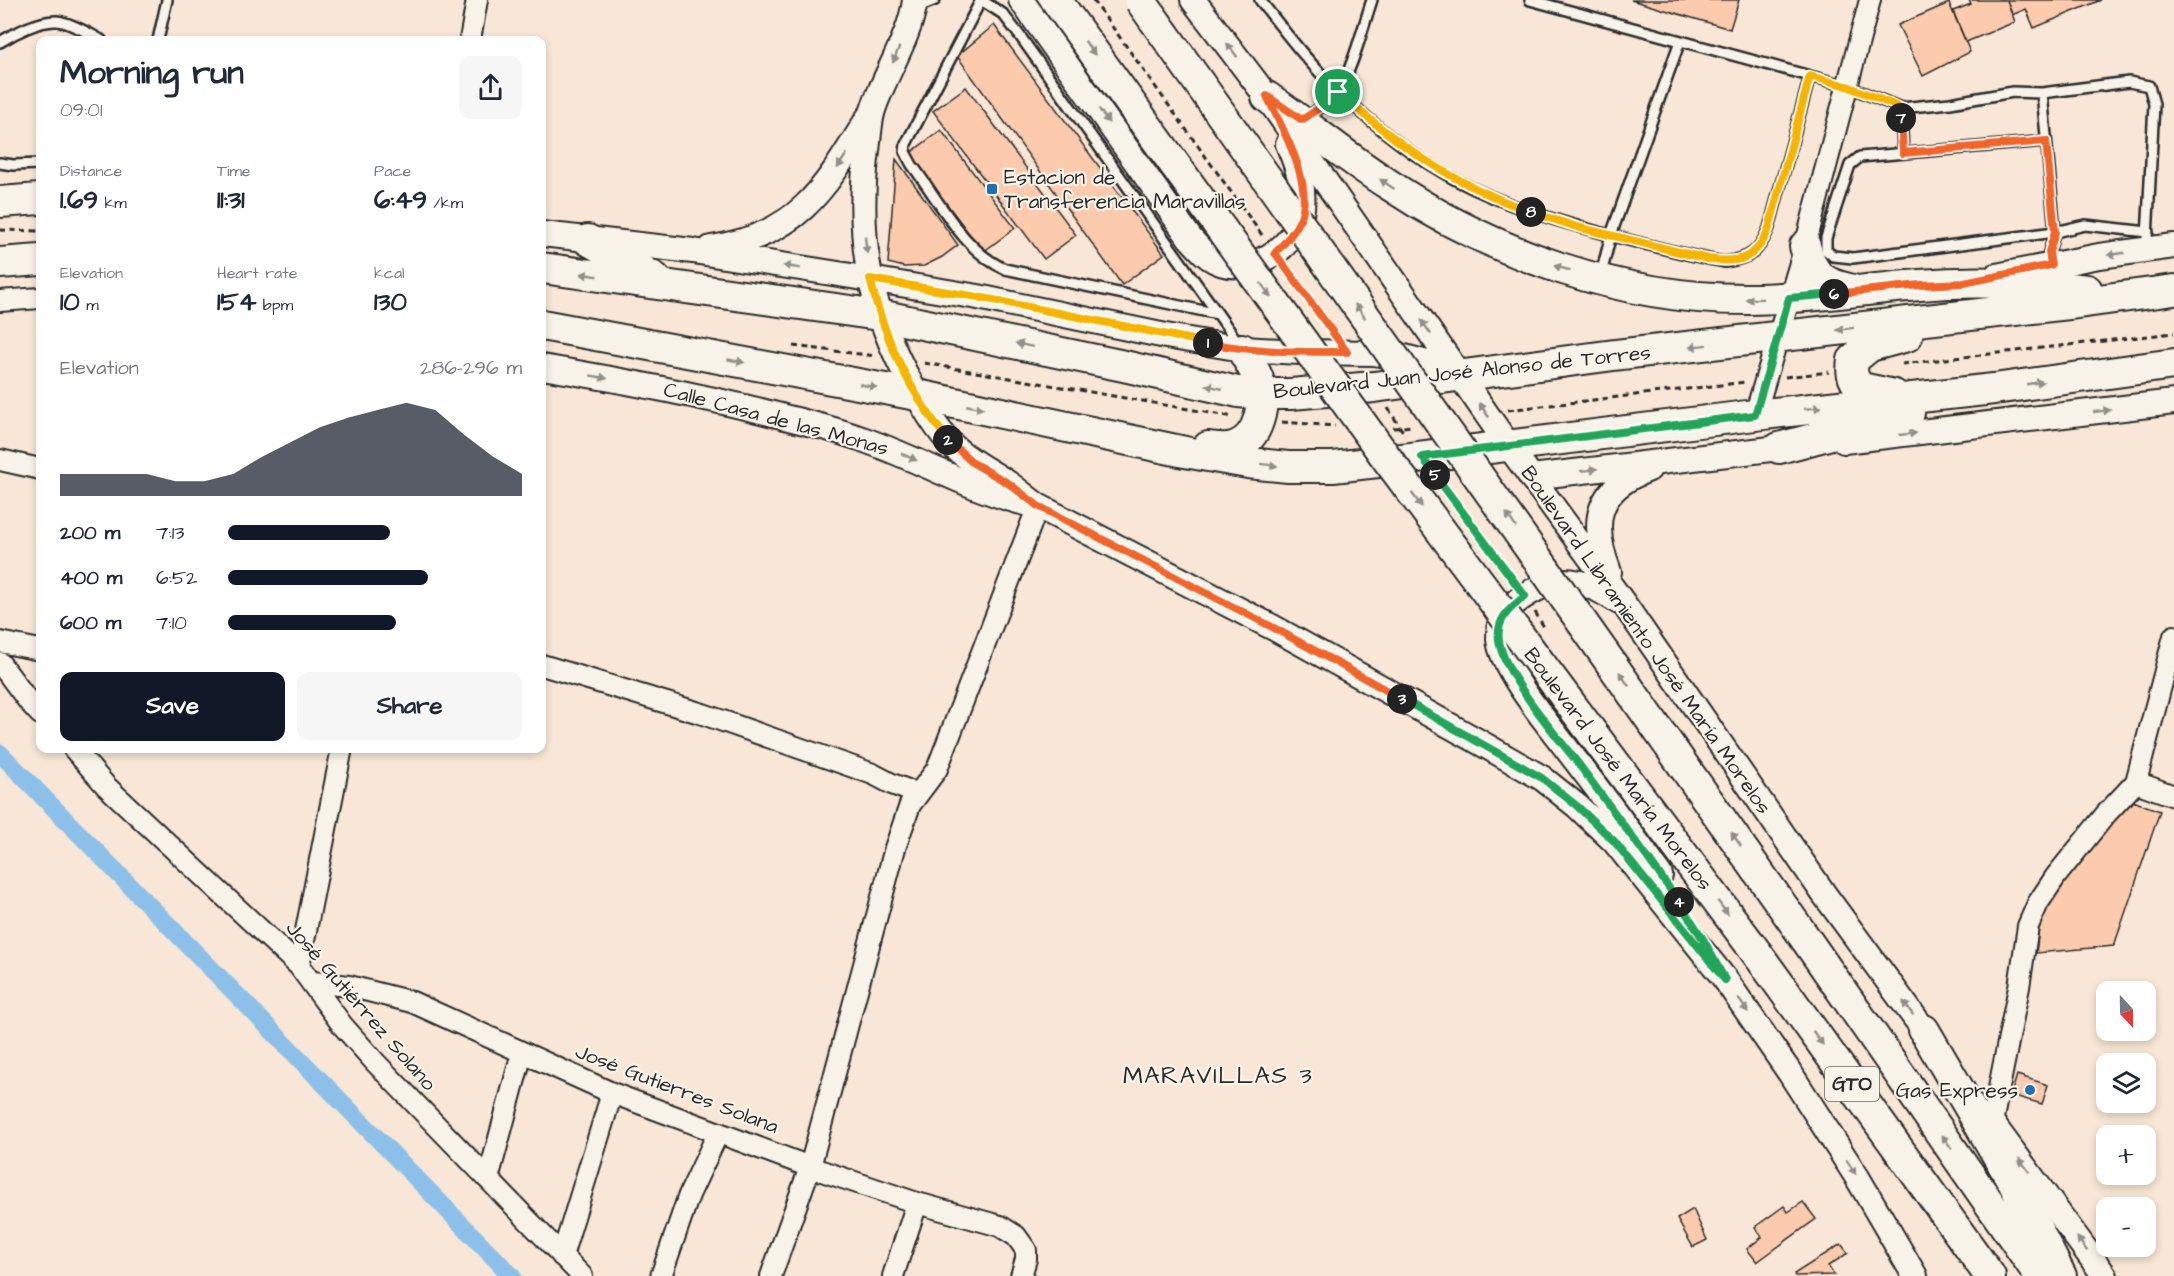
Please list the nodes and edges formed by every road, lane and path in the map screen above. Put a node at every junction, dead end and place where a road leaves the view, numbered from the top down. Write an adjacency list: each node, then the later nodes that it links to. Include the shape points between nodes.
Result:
1 (167, 0): 14 (lane)
2 (477, 0): 15 (street)
3 (1021, 0): 42 (street, one-way to 42, via 1204,254 1237,267)
4 (1056, 0): 111 (main road, Boulevard José María Morelos / GTO, one-way to 111, bridge, via 1388,460 1759,956)
5 (1093, 0): 42 (path)
6 (1140, 0): 121 (main road, GTO, one-way to 6, bridge, via 1806,938)
7 (1193, 0): 22 (street, Boulevard Libramiento José María Morelos, one-way to 7)
8 (1260, 0): 20 (lane)
9 (1372, 0): 20 (lane)
10 (1530, 0): 16 (lane)
11 (1870, 0): 19 (street)
12 (921, 3): 24 (street, one-way to 24)
13 (94, 36): 17 (lane, via 57,21 21,29)
14 (159, 36)
15 (471, 36)
16 (1680, 41): 18 (lane); 36 (lane)
17 (0, 42)
18 (1810, 76): 19 (lane); 36 (lane, via 1769,228 1764,242 1753,254 1725,262)
19 (1847, 86): 23 (lane); 39 (street)
20 (1338, 92): 25 (lane); 36 (lane, via 1376,125 1455,179 1536,214)
21 (2042, 93): 23 (lane, via 2013,92); 26 (lane); 38 (lane, via 2129,82 2149,86 2154,104)
22 (1267, 96): 25 (main road); 42 (street, via 1299,170 1304,194 1301,218 1290,238); 65 (street, Boulevard Libramiento José María Morelos, one-way to 22)
23 (1901, 108): 27 (lane)
24 (872, 111): 41 (street, one-way to 41, via 825,187 805,208 759,236); 46 (street, one-way to 46, via 864,200)
25 (1302, 120): 47 (main road, one-way to 25, via 1534,260 1437,214 1388,184)
26 (2046, 141): 27 (lane); 34 (lane)
27 (1903, 153): 34 (lane, via 1860,157 1850,165 1826,238 1826,250 1833,256 1853,258)
28 (0, 162): 29 (lane)
29 (36, 164)
30 (36, 199): 31 (main road)
31 (0, 202)
32 (0, 231): 33 (path)
33 (36, 231)
34 (2055, 232): 38 (lane, via 2085,225); 48 (lane, via 2049,252)
35 (546, 235): 37 (street)
36 (1611, 236): 47 (lane)
37 (588, 240): 41 (street); 49 (main road)
38 (2147, 241): 40 (street); 48 (street, one-way to 48)
39 (1804, 246): 51 (main road, via 1814,272 1821,279); 53 (street)
40 (2174, 246)
41 (693, 251): 46 (street, one-way to 41)
42 (1275, 253): 61 (path)
43 (36, 260): 44 (main road)
44 (0, 263)
45 (546, 269): 49 (main road, Boulevard Juan José Alonso de Torres, one-way to 45)
46 (870, 279): 56 (street); 60 (street)
47 (1600, 279): 53 (main road, one-way to 47, via 1703,299)
48 (2058, 285): 50 (main road, via 2126,296); 51 (main road, via 1964,283); 58 (main road, Boulevard Juan José Alonso de Torres, one-way to 58); 69 (main road, via 1870,346 1853,360 1853,377 1862,388)
49 (670, 287): 56 (main road, Boulevard Juan José Alonso de Torres)
50 (2174, 290)
51 (1862, 292): 53 (main road)
52 (36, 298): 54 (street)
53 (1789, 298): 58 (street)
54 (0, 301)
55 (1218, 314): 55 (lane, via 1005,269 985,258 966,240 905,152 981,0 1003,14 1020,36); 60 (lane)
56 (879, 315): 62 (street); 71 (main road, Boulevard Juan José Alonso de Torres, one-way to 56, via 1238,392)
57 (546, 326): 68 (main road, one-way to 68)
58 (1777, 337): 65 (main road, Boulevard Juan José Alonso de Torres, one-way to 65); 72 (street)
59 (783, 344): 62 (path)
60 (1242, 349): 61 (street); 71 (main road, via 1260,382)
61 (1347, 352): 65 (street, via 1404,357)
62 (897, 358): 68 (street); 71 (path, via 1214,415)
63 (2172, 365): 67 (main road, one-way to 63)
64 (546, 368): 84 (street, Calle Casa de las Monas, one-way to 84, via 647,385 855,436 986,492)
65 (1460, 375): 66 (main road, Boulevard Juan José Alonso de Torres); 77 (street, Boulevard Libramiento José María Morelos, one-way to 65)
66 (1374, 387): 71 (main road, Boulevard Juan José Alonso de Torres, via 1291,394); 76 (path)
67 (1994, 389): 69 (main road); 78 (main road)
68 (917, 395): 73 (main road, one-way to 73); 84 (street, via 951,444)
69 (1914, 398): 72 (main road, one-way to 69)
70 (2174, 402): 78 (street, one-way to 70)
71 (1260, 407): 73 (main road, via 1254,431 1246,441 1224,448 1096,423); 74 (path)
72 (1755, 415): 77 (main road)
73 (1040, 420): 79 (main road, one-way to 79, via 1185,452 1288,467 1333,467)
74 (1344, 426)
75 (1389, 428): 76 (path)
76 (1401, 428): 79 (path)
77 (1508, 445): 79 (main road); 83 (street, Boulevard Libramiento José María Morelos)
78 (1779, 448): 81 (street)
79 (1422, 457): 85 (path)
80 (0, 460): 82 (street)
81 (1672, 460): 83 (street, one-way to 81); 86 (street, via 1622,482 1612,491 1598,521 1602,553)
82 (36, 468)
83 (1531, 477): 86 (street, Boulevard Libramiento José María Morelos)
84 (1038, 506): 98 (street, via 937,770); 101 (street, via 1274,628 1542,778 1614,841)
85 (1525, 596): 86 (street, via 1564,581 1599,589); 87 (path); 101 (street, via 1500,621 1499,640 1515,676 1659,873)
86 (1624, 604): 103 (street, Boulevard Libramiento José María Morelos, one-way to 86, via 1824,894)
87 (1546, 629)
88 (2174, 636): 93 (street)
89 (0, 642): 90 (street)
90 (36, 649)
91 (0, 663): 94 (street)
92 (546, 666): 98 (street, via 703,714)
93 (2166, 698): 97 (street)
94 (36, 710)
95 (77, 753): 100 (street, José Gutiérrez Solano, via 106,786)
96 (341, 753): 100 (street)
97 (2136, 782): 99 (street); 106 (street, via 2056,876 2028,926)
98 (918, 794): 108 (street, via 910,804 895,848)
99 (2174, 796)
100 (299, 966): 102 (street, José Gutiérrez Solano)
101 (1725, 980): 118 (street, one-way to 118, via 1851,1167)
102 (313, 982): 104 (street, José Gutierres Solana, via 350,986 412,1002); 109 (street, José Gutiérrez Solano, via 367,1053)
103 (1924, 1030): 106 (street, Boulevard Libramiento José María Morelos); 122 (main road, via 2012,1180)
104 (522, 1053): 105 (street, José Gutierres Solana); 109 (street)
105 (612, 1093): 107 (street, José Gutierres Solana); 112 (street)
106 (1992, 1123): 123 (street, Boulevard Libramiento José María Morelos, one-way to 106)
107 (718, 1133): 108 (street, José Gutierres Solana); 114 (street, via 689,1195)
108 (810, 1167): 110 (street, José Gutierres Solana); 115 (street)
109 (488, 1179): 112 (street, José Gutiérrez Solano)
110 (917, 1203): 116 (street); 117 (street, José Gutierres Solana, via 1000,1227 1017,1236 1026,1250)
111 (1944, 1211): 119 (main road); 120 (main road, Boulevard José María Morelos / GTO)
112 (562, 1256): 113 (street, José Gutiérrez Solano)
113 (582, 1276)
114 (661, 1276)
115 (771, 1276)
116 (893, 1276)
117 (1022, 1276)
118 (1915, 1276)
119 (1966, 1276)
120 (1990, 1276)
121 (2040, 1276)
122 (2061, 1276)
123 (2105, 1276)

